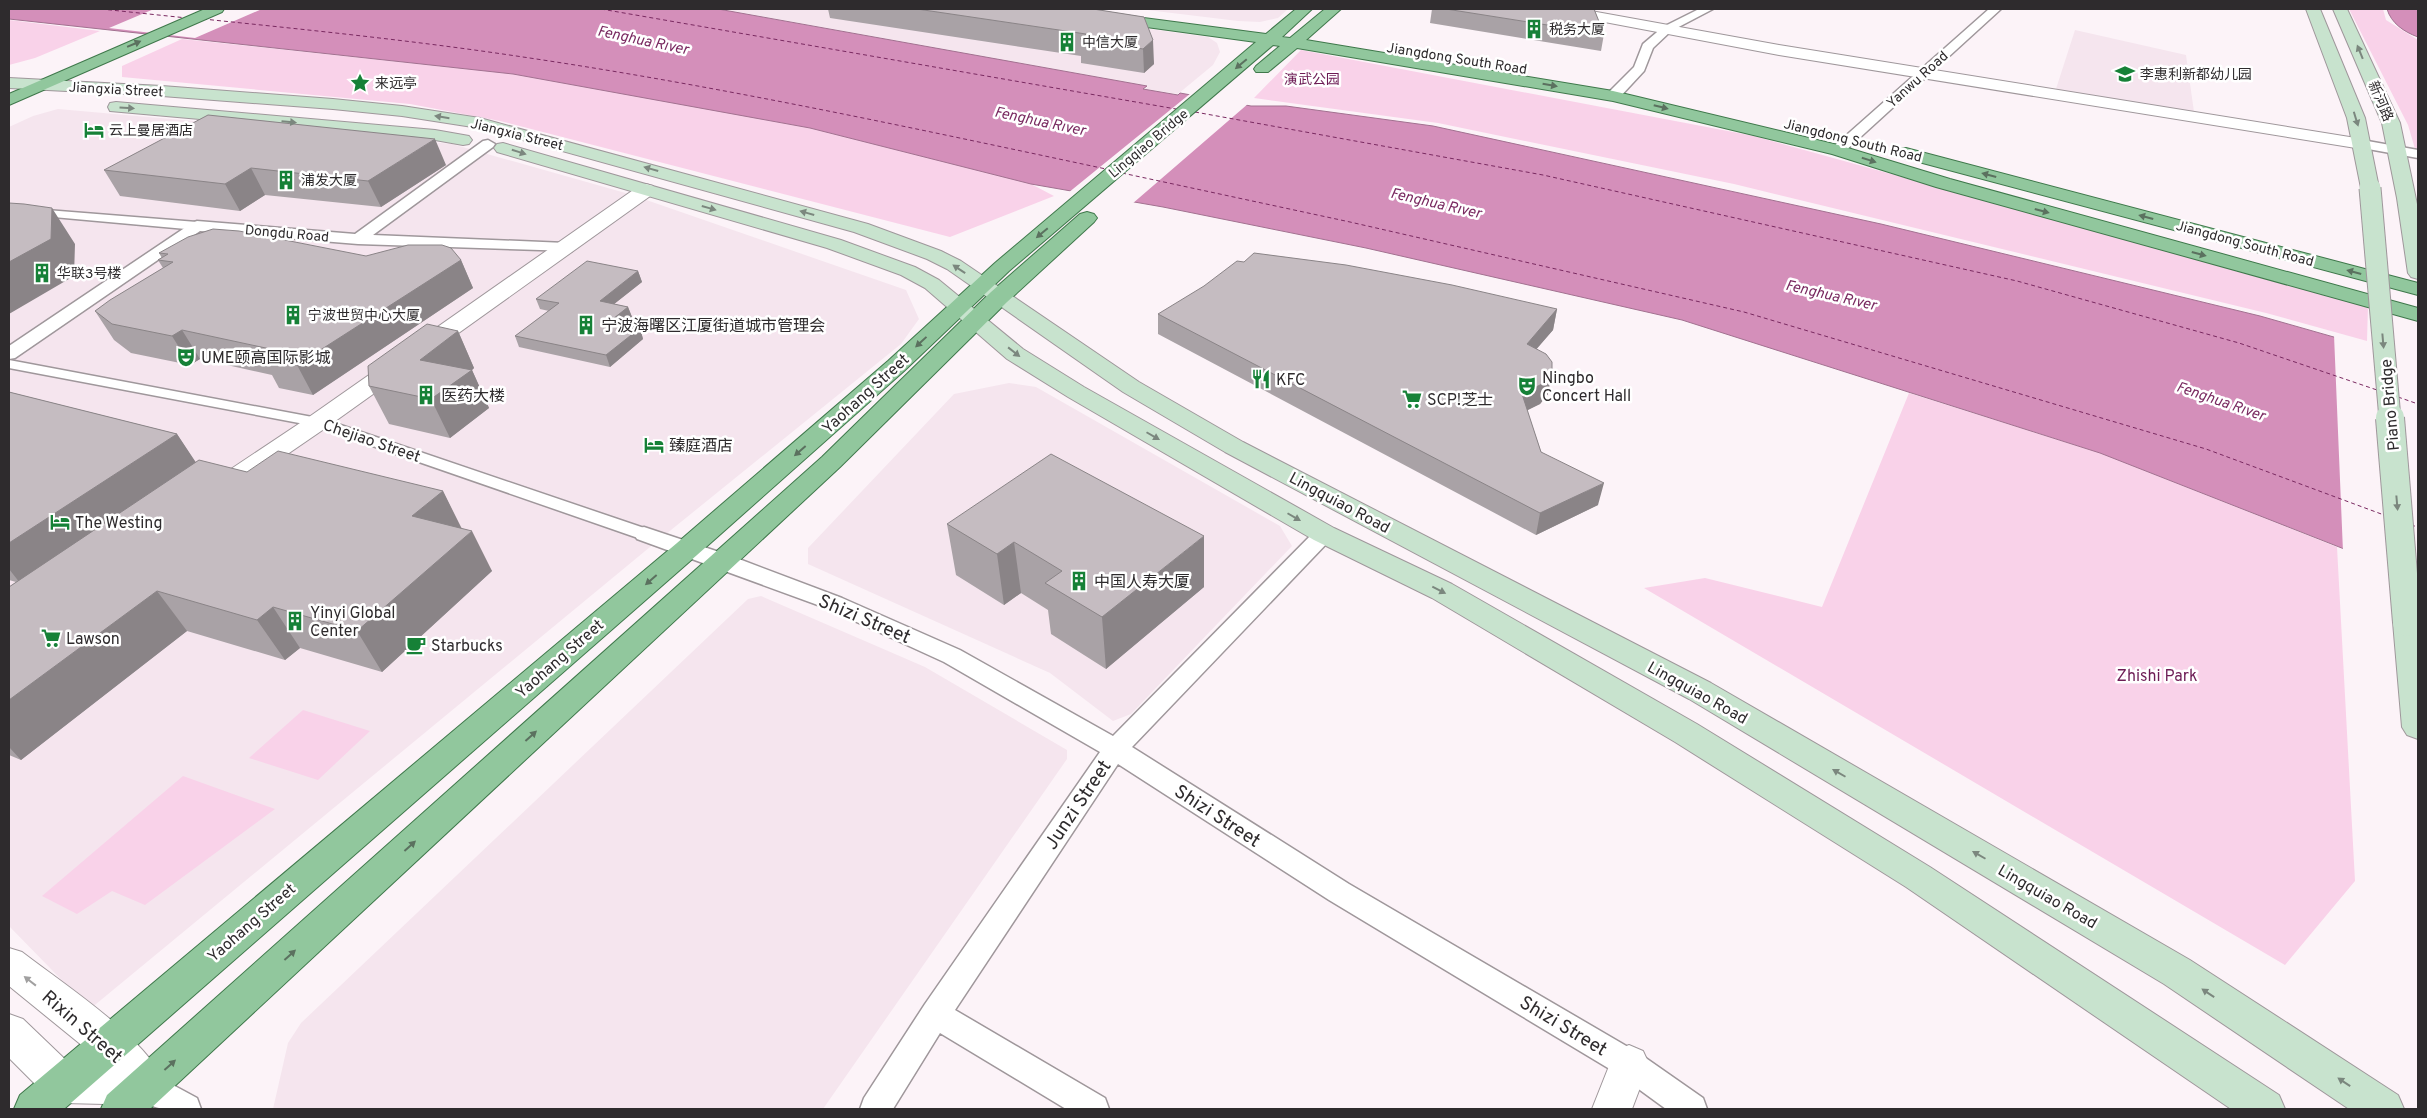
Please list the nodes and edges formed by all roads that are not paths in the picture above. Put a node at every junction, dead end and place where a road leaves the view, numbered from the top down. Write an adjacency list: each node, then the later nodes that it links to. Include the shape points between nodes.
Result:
1 (217, 9): 18 (main road, one-way to 1, via 89,63)
2 (1044, 9): 12 (main road)
3 (1114, 9): 12 (main road)
4 (1304, 9): 12 (main road, Lingqiao Bridge)
5 (1334, 9): 13 (main road, Lingqiao Bridge)
6 (1557, 9): 11 (street)
7 (1707, 9): 11 (street)
8 (1995, 9): 15 (street, Yanwu Road)
9 (2312, 9): 23 (main road, 新河路, one-way to 23, via 2356,118)
10 (2340, 9): 24 (main road, 新河路, one-way to 10, via 2391,123)
11 (1667, 29): 15 (street); 17 (street, via 1647,47 1640,68)
12 (1274, 35): 13 (main road, Jiangdong South Road); 28 (main road, Lingqiao Bridge, one-way to 28, via 1216,85)
13 (1300, 39): 17 (main road, Jiangdong South Road); 28 (main road, Lingqiao Bridge)
14 (34, 68): 16 (main road)
15 (1922, 74): 22 (street, Yanwu Road); 23 (street)
16 (9, 81): 18 (main road, Jiangxia Street)
17 (1619, 90): 22 (main road, Jiangdong South Road)
18 (42, 94): 19 (main road, Jiangxia Street); 35 (main road, Jiangxia Street, one-way to 18, via 934,255 861,228 480,123 333,104)
19 (9, 100)
20 (97, 106): 21 (main road, Jiangxia Street, one-way to 21, via 435,135)
21 (488, 144): 27 (main road, Jiangxia Street, one-way to 27); 31 (street)
22 (1845, 144): 34 (main road, Jiangdong South Road, one-way to 22); 37 (main road, Jiangdong South Road, one-way to 37, via 1943,183)
23 (2362, 144): 24 (street); 26 (main road, 新河路)
24 (2397, 150): 25 (street); 33 (main road, 新河路)
25 (2418, 154)
26 (2370, 188): 46 (main road, Piano Bridge, one-way to 46, bridge)
27 (646, 190): 32 (street); 36 (main road, Jiangxia Street, one-way to 36, via 834,244 884,262 932,284)
28 (1099, 200): 35 (main road, Yaohang Street)
29 (9, 210): 30 (street, Dongdu Road)
30 (197, 226): 31 (street, Dongdu Road); 38 (street)
31 (358, 239): 32 (street, Dongdu Road)
32 (566, 248): 40 (street)
33 (2418, 273)
34 (2418, 289)
35 (991, 291): 36 (main road, Yaohang Street); 62 (main road, Lingquiao Road, one-way to 35, via 2177,972 1700,691 1234,447 1131,387)
36 (968, 313): 43 (main road, Lingquiao Road, one-way to 43, via 1016,354 1076,392); 44 (main road, Yaohang Street, one-way to 44, via 896,366); 45 (main road, Yaohang Street, via 838,455)
37 (2418, 315)
38 (9, 354)
39 (9, 364): 40 (street, Chejiao Street)
40 (318, 422): 41 (street); 42 (street, Chejiao Street)
41 (196, 504)
42 (644, 534): 44 (street, Chejiao Street)
43 (1324, 534): 47 (street, Junzi Street); 61 (main road, Lingquiao Road, one-way to 61, via 1442,591 1686,733 1918,877)
44 (687, 549): 45 (street, Chejiao Street); 51 (main road, Yaohang Street, one-way to 51)
45 (723, 561): 47 (street, Shizi Street, via 834,603 952,656); 54 (main road, Yaohang Street, one-way to 45)
46 (2418, 728)
47 (1115, 749): 49 (street, Junzi Street); 52 (street, Shizi Street, via 1339,892)
48 (9, 964): 51 (street, Rixin Street, one-way to 48)
49 (935, 1014): 57 (street, Junzi Street); 58 (street)
50 (9, 1032): 53 (street)
51 (109, 1043): 53 (main road, Yaohang Street); 54 (street, Rixin Street)
52 (1629, 1064): 59 (street); 60 (street, Shizi Street)
53 (63, 1084): 54 (street, Rixin Street); 55 (main road, Yaohang Street)
54 (134, 1098): 56 (street)
55 (34, 1109)
56 (186, 1109)
57 (875, 1109)
58 (1094, 1109)
59 (1612, 1109)
60 (1692, 1109)
61 (2265, 1109)
62 (2384, 1109)

